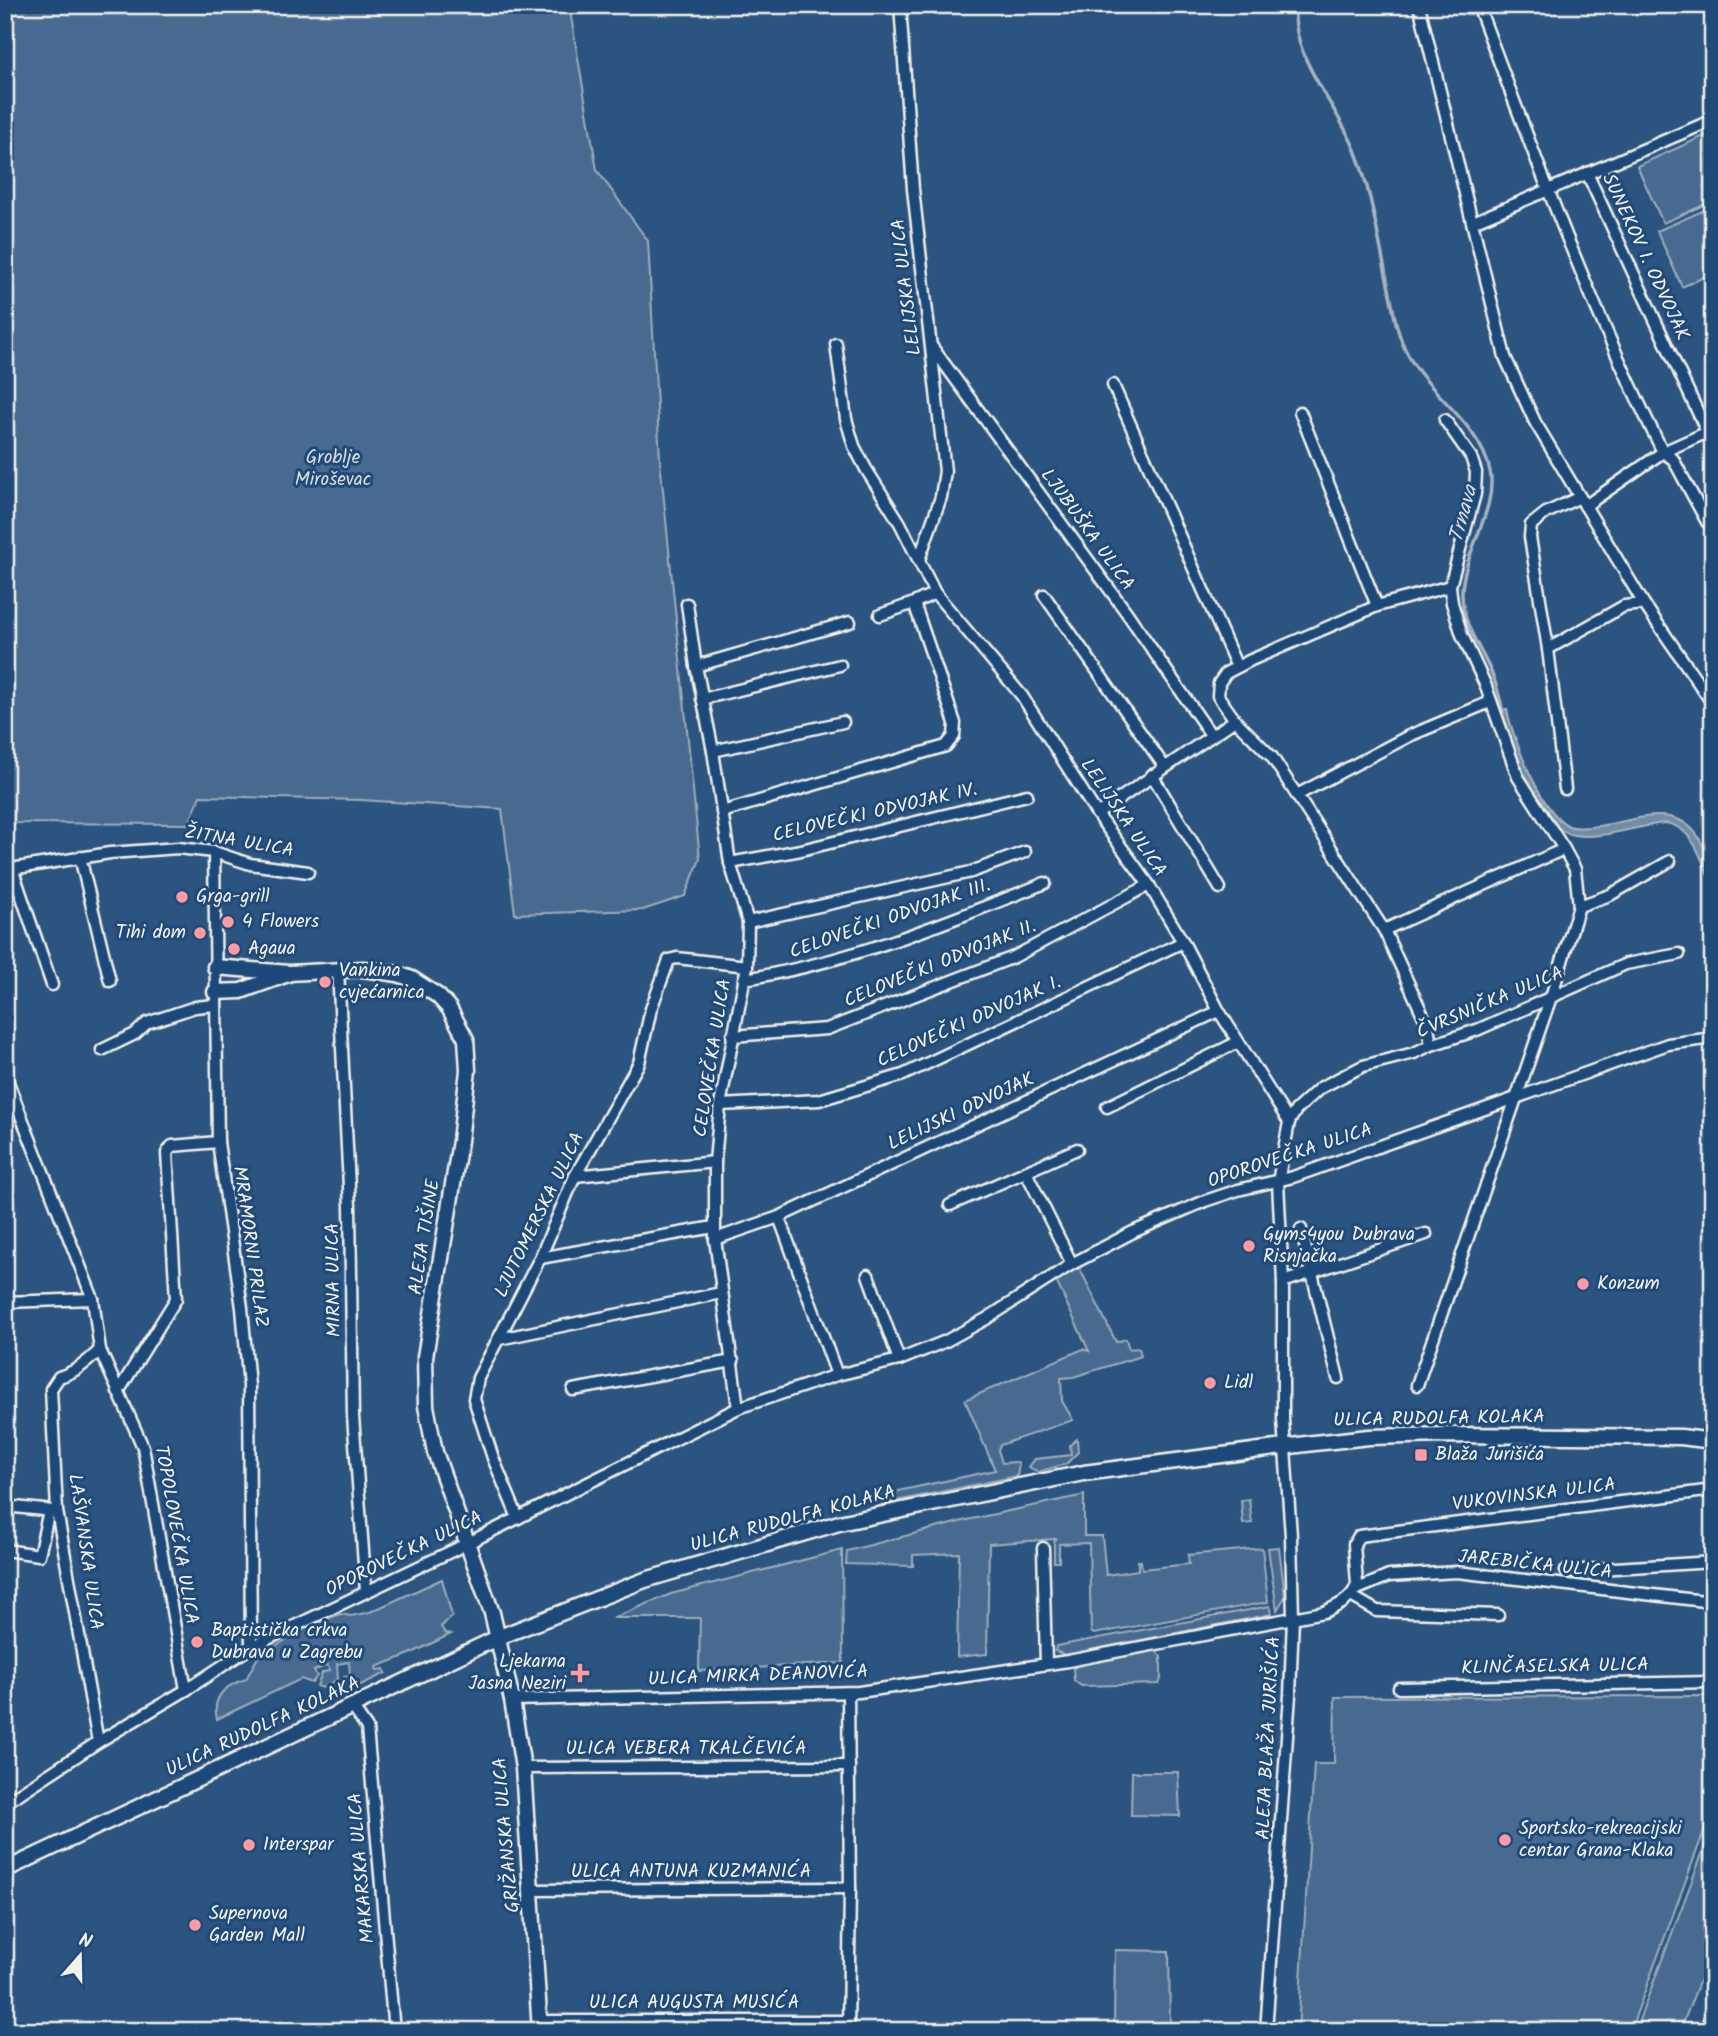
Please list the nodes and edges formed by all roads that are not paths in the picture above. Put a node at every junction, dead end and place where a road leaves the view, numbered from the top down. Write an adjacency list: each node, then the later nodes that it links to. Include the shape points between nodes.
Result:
1 (900, 5): 9 (street, LELIJSKA ULICA, via 913,189)
2 (1419, 5): 7 (street)
3 (1478, 5): 6 (street)
4 (1713, 120): 5 (street, SUNEKOV I. ODVOJAK)
5 (1587, 173): 6 (street, SUNEKOV I. ODVOJAK); 13 (street, SUNEKOV I. ODVOJAK)
6 (1549, 190): 7 (street, SUNEKOV I. ODVOJAK); 14 (street)
7 (1473, 222): 15 (street, via 1505,357 1535,422)
8 (836, 344): 17 (street, LELIJSKA ULICA, via 854,446)
9 (932, 347): 17 (street, LELIJSKA ULICA, via 945,471); 36 (street, LJUBUŠKA ULICA)
10 (1113, 385): 30 (street)
11 (1300, 412): 24 (street)
12 (1445, 420): 18 (street, via 1476,472 1475,494)
13 (1710, 431): 14 (street, SUNEKOV I. ODVOJAK)
14 (1663, 452): 15 (street, SUNEKOV I. ODVOJAK); 16 (street, via 1673,459)
15 (1583, 502): 23 (street); 27 (street, SUNEKOV I. ODVOJAK, via 1546,513 1531,525)
16 (1707, 522)
17 (919, 560): 19 (street, LELIJSKA ULICA)
18 (1450, 586): 24 (street); 32 (street, via 1462,635)
19 (935, 593): 22 (street); 44 (street, LELIJSKA ULICA, via 1022,696)
20 (1044, 594): 38 (street)
21 (687, 604): 29 (street, CELOVEČKA ULICA)
22 (914, 604): 25 (street); 43 (street, via 955,723 954,736 946,746)
23 (1644, 604): 27 (street, via 1624,606); 33 (street)
24 (1377, 607): 30 (street)
25 (880, 615)
26 (850, 622): 29 (street)
27 (1548, 649): 40 (street)
28 (840, 665): 31 (street)
29 (696, 666): 31 (street, CELOVEČKA ULICA)
30 (1237, 667): 34 (street, via 1219,683 1218,696)
31 (702, 699): 37 (street, CELOVEČKA ULICA)
32 (1490, 702): 42 (street, via 1409,736); 45 (street, via 1518,777)
33 (1713, 704)
34 (1235, 720): 36 (street); 42 (street, via 1272,757)
35 (843, 722): 37 (street)
36 (1211, 735): 38 (street)
37 (713, 751): 43 (street, CELOVEČKA ULICA)
38 (1164, 766): 39 (street)
39 (1152, 775): 44 (street); 55 (street)
40 (1565, 789)
41 (1027, 795): 50 (street, CELOVEČKI ODVOJAK IV.)
42 (1297, 795): 58 (street)
43 (722, 812): 50 (street, CELOVEČKA ULICA)
44 (1097, 814): 54 (street, LELIJSKA ULICA)
45 (1564, 849): 56 (street, via 1575,869); 58 (street)
46 (214, 852): 48 (street, ŽITNA ULICA, via 153,848); 52 (street, ŽITNA ULICA, via 250,864); 62 (street, MRAMORNI PRILAZ)
47 (1025, 852): 57 (street, via 971,872)
48 (80, 857): 51 (street, ŽITNA ULICA); 66 (street)
49 (1670, 861): 56 (street, via 1610,895)
50 (730, 863): 57 (street, CELOVEČKA ULICA)
51 (9, 869): 67 (street, ŽITNA ULICA)
52 (309, 872)
53 (1045, 883): 65 (street, CELOVEČKI ODVOJAK III., via 885,942 792,971)
54 (1149, 885): 59 (street, LELIJSKA ULICA); 71 (street, CELOVEČKI ODVOJAK II., via 1014,957 827,1029)
55 (1220, 888)
56 (1579, 906): 68 (street)
57 (748, 922): 61 (street, CELOVEČKA ULICA)
58 (1384, 930): 74 (street, via 1428,1026)
59 (1183, 942): 70 (street, LELIJSKA ULICA); 78 (street, CELOVEČKI ODVOJAK I., via 903,1075 819,1100)
60 (1679, 954): 68 (street, ČVRSNIČKA ULICA, via 1626,964)
61 (747, 966): 65 (street, CELOVEČKA ULICA); 85 (street, LJUTOMERSKA ULICA, via 669,960 651,1009 639,1063)
62 (215, 967): 64 (main road, ALEJA TIŠINE); 69 (street, MRAMORNI PRILAZ)
63 (338, 969): 64 (main road, ALEJA TIŠINE); 121 (main road, ALEJA TIŠINE, via 386,971 412,979 449,1008 466,1039 468,1070 460,1141 424,1379 435,1452); 126 (street, MIRNA ULICA, via 350,1206 353,1416)
64 (289, 973): 69 (main road, ALEJA TIŠINE)
65 (744, 979): 71 (street, CELOVEČKA ULICA)
66 (110, 981)
67 (52, 985)
68 (1551, 996): 74 (street, ČVRSNIČKA ULICA, via 1477,1030); 77 (street)
69 (215, 998): 75 (street, via 147,1023 129,1038); 81 (street, MRAMORNI PRILAZ)
70 (1219, 1011): 73 (street, LELIJSKA ULICA); 88 (street, LELIJSKI ODVOJAK)
71 (732, 1035): 78 (street, CELOVEČKA ULICA)
72 (1713, 1038): 77 (street, OPOROVEČKA ULICA, via 1668,1044)
73 (1238, 1042): 79 (street); 80 (street, LELIJSKA ULICA)
74 (1431, 1045): 80 (street, ČVRSNIČKA ULICA, via 1363,1066 1320,1088)
75 (102, 1050)
76 (5, 1075): 99 (street, TOPOLOVEČKA ULICA)
77 (1516, 1096): 86 (street, OPOROVEČKA ULICA); 107 (street)
78 (720, 1105): 83 (street, CELOVEČKA ULICA)
79 (1107, 1107)
80 (1289, 1122): 86 (street)
81 (218, 1142): 109 (street, via 172,1146 167,1153 176,1299); 132 (street, MRAMORNI PRILAZ, via 249,1386)
82 (1077, 1149): 84 (street)
83 (715, 1162): 85 (street); 89 (street, CELOVEČKA ULICA)
84 (1026, 1172): 87 (street); 94 (street)
85 (575, 1176): 93 (street, LJUTOMERSKA ULICA)
86 (1278, 1182): 94 (street, OPOROVEČKA ULICA, via 1195,1205); 97 (street, ALEJA BLAŽA JURIŠIĆA)
87 (950, 1205)
88 (779, 1217): 92 (street, LELIJSKI ODVOJAK); 105 (street)
89 (714, 1227): 92 (street, CELOVEČKA ULICA); 93 (street)
90 (1301, 1229): 95 (street)
91 (1426, 1234): 95 (street)
92 (715, 1239): 98 (street, CELOVEČKA ULICA)
93 (540, 1258): 101 (street, LJUTOMERSKA ULICA)
94 (1072, 1264): 103 (street, OPOROVEČKA ULICA, via 966,1330)
95 (1314, 1274): 97 (street); 106 (street)
96 (867, 1275): 103 (street)
97 (1283, 1283): 115 (street, ALEJA BLAŽA JURIŠIĆA)
98 (721, 1293): 101 (street); 104 (street, CELOVEČKA ULICA)
99 (93, 1299): 100 (street); 102 (street, TOPOLOVEČKA ULICA)
100 (5, 1302)
101 (499, 1339): 120 (street, LJUTOMERSKA ULICA, via 478,1378 474,1399)
102 (100, 1350): 109 (street, TOPOLOVEČKA ULICA); 119 (street, LAŠVANSKA ULICA, via 70,1374 59,1377 51,1389)
103 (899, 1360): 105 (street, OPOROVEČKA ULICA)
104 (733, 1361): 108 (street); 110 (street, CELOVEČKA ULICA)
105 (837, 1375): 110 (street, OPOROVEČKA ULICA)
106 (1338, 1378)
107 (1417, 1385)
108 (573, 1390)
109 (118, 1392): 136 (street, TOPOLOVEČKA ULICA, via 144,1447)
110 (738, 1408): 120 (street, OPOROVEČKA ULICA)
111 (1713, 1434): 113 (main road)
112 (1650, 1438): 113 (main road, ULICA RUDOLFA KOLAKA); 115 (main road, ULICA RUDOLFA KOLAKA, via 1446,1435); 116 (main road, ULICA RUDOLFA KOLAKA)
113 (1690, 1438): 114 (main road, ULICA RUDOLFA KOLAKA)
114 (1713, 1441)
115 (1284, 1446): 130 (street, ALEJA BLAŽA JURIŠIĆA); 131 (main road, ULICA RUDOLFA KOLAKA, via 1084,1473 839,1523 645,1580)
116 (1713, 1451)
117 (1713, 1490): 127 (street, VUKOVINSKA ULICA, via 1359,1536 1354,1544 1357,1572)
118 (5, 1506): 119 (street)
119 (53, 1511): 123 (street, via 39,1555); 140 (street, LAŠVANSKA ULICA)
120 (518, 1518): 121 (street, OPOROVEČKA ULICA)
121 (468, 1542): 126 (street, OPOROVEČKA ULICA); 131 (main road, ALEJA TIŠINE)
122 (1043, 1548): 133 (street)
123 (5, 1550)
124 (1713, 1562): 125 (street)
125 (1566, 1571)
126 (366, 1591): 132 (street, OPOROVEČKA ULICA)
127 (1353, 1593): 128 (street, JAREBIČKA ULICA, via 1389,1576 1457,1573); 129 (street, via 1377,1611); 130 (street, JAREBIČKA ULICA, via 1324,1612)
128 (1713, 1602)
129 (1498, 1615)
130 (1293, 1618): 133 (street, ULICA MIRKA DEANOVIĆA); 151 (street, ALEJA BLAŽA JURIŠIĆA)
131 (497, 1638): 138 (main road, GRIŽANSKA ULICA); 139 (main road, ULICA RUDOLFA KOLAKA)
132 (251, 1647): 136 (street, OPOROVEČKA ULICA)
133 (1046, 1663): 137 (street, ULICA MIRKA DEANOVIĆA)
134 (1713, 1682): 135 (street, KLINČASELSKA ULICA)
135 (1399, 1688)
136 (186, 1690): 140 (street, OPOROVEČKA ULICA)
137 (848, 1693): 138 (street, ULICA MIRKA DEANOVIĆA); 141 (street)
138 (512, 1700): 142 (main road, GRIŽANSKA ULICA)
139 (352, 1706): 144 (main road, ULICA RUDOLFA KOLAKA); 150 (street, MAKARSKA ULICA, via 367,1728)
140 (98, 1742): 143 (street, OPOROVEČKA ULICA)
141 (849, 1766): 142 (street, ULICA VEBERA TKALČEVIĆA); 145 (street)
142 (523, 1768): 146 (main road, GRIŽANSKA ULICA)
143 (5, 1803)
144 (5, 1870)
145 (850, 1888): 146 (street, ULICA ANTUNA KUZMANIĆA); 149 (street)
146 (531, 1890): 148 (main road, GRIŽANSKA ULICA)
147 (1713, 2016): 152 (main road)
148 (540, 2026): 149 (street, ULICA AUGUSTA MUSIĆA)
149 (848, 2026)
150 (394, 2031)
151 (1266, 2031)
152 (1707, 2031)

